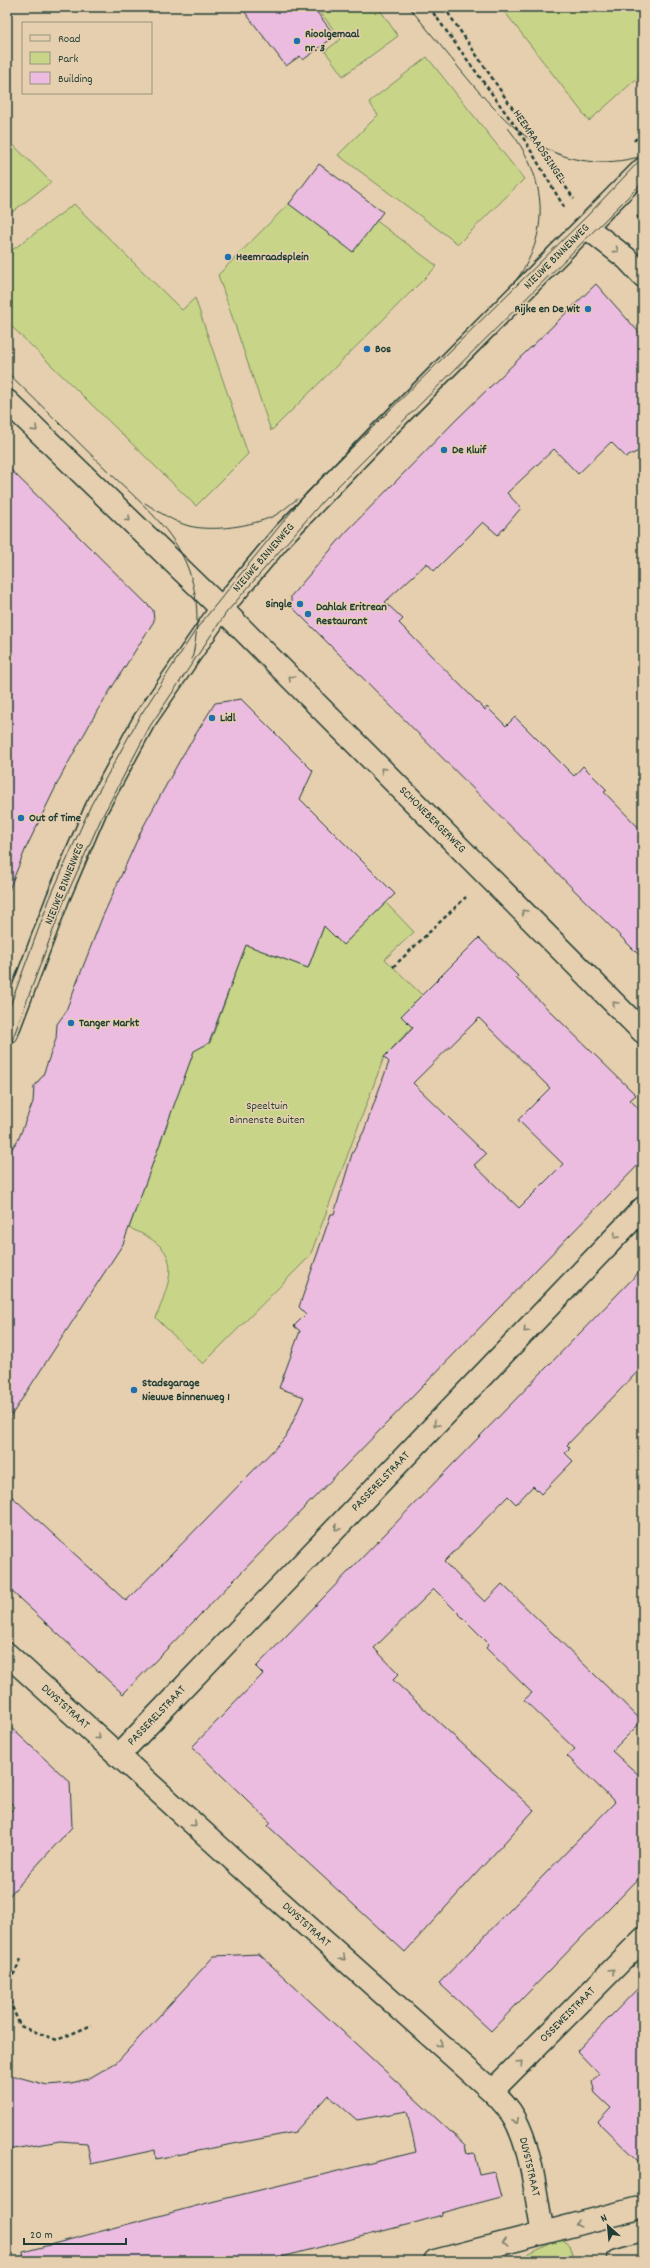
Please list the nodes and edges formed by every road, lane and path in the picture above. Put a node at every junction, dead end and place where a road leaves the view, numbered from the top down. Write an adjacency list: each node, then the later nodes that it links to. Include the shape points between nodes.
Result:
1 (429, 7): 4 (path, via 521,134 576,226)
2 (444, 7): 4 (path, HEEMRAADSSINGEL, via 586,217)
3 (643, 169): 4 (street, NIEUWE BINNENWEG)
4 (586, 227): 5 (street, one-way to 5, via 626,258); 7 (street, NIEUWE BINNENWEG, via 346,470 283,536)
5 (643, 276)
6 (7, 401): 7 (street, one-way to 7)
7 (221, 609): 8 (street, SCHONEBERGERWEG, one-way to 7); 10 (street, NIEUWE BINNENWEG, via 144,721 96,809 58,898)
8 (488, 876): 9 (path); 11 (street, SCHONEBERGERWEG, one-way to 8)
9 (394, 967)
10 (7, 1032)
11 (643, 1032)
12 (643, 1208): 14 (street, PASSERELSTRAAT, one-way to 14)
13 (7, 1654): 14 (street, DUYSTSTRAAT, one-way to 14)
14 (118, 1756): 20 (street, DUYSTSTRAAT, one-way to 20)
15 (643, 1939): 20 (street, OSSEWEISTRAAT, one-way to 15)
16 (22, 1957): 17 (path)
17 (7, 1988)
18 (7, 1994): 19 (path, via 20,2026 57,2040)
19 (92, 2025)
20 (492, 2091): 22 (street, DUYSTSTRAAT, one-way to 22, via 509,2109 520,2129)
21 (643, 2207): 22 (street, one-way to 22)
22 (543, 2232): 24 (street, one-way to 24)
23 (643, 2254): 25 (street)
24 (435, 2261)
25 (618, 2261)

